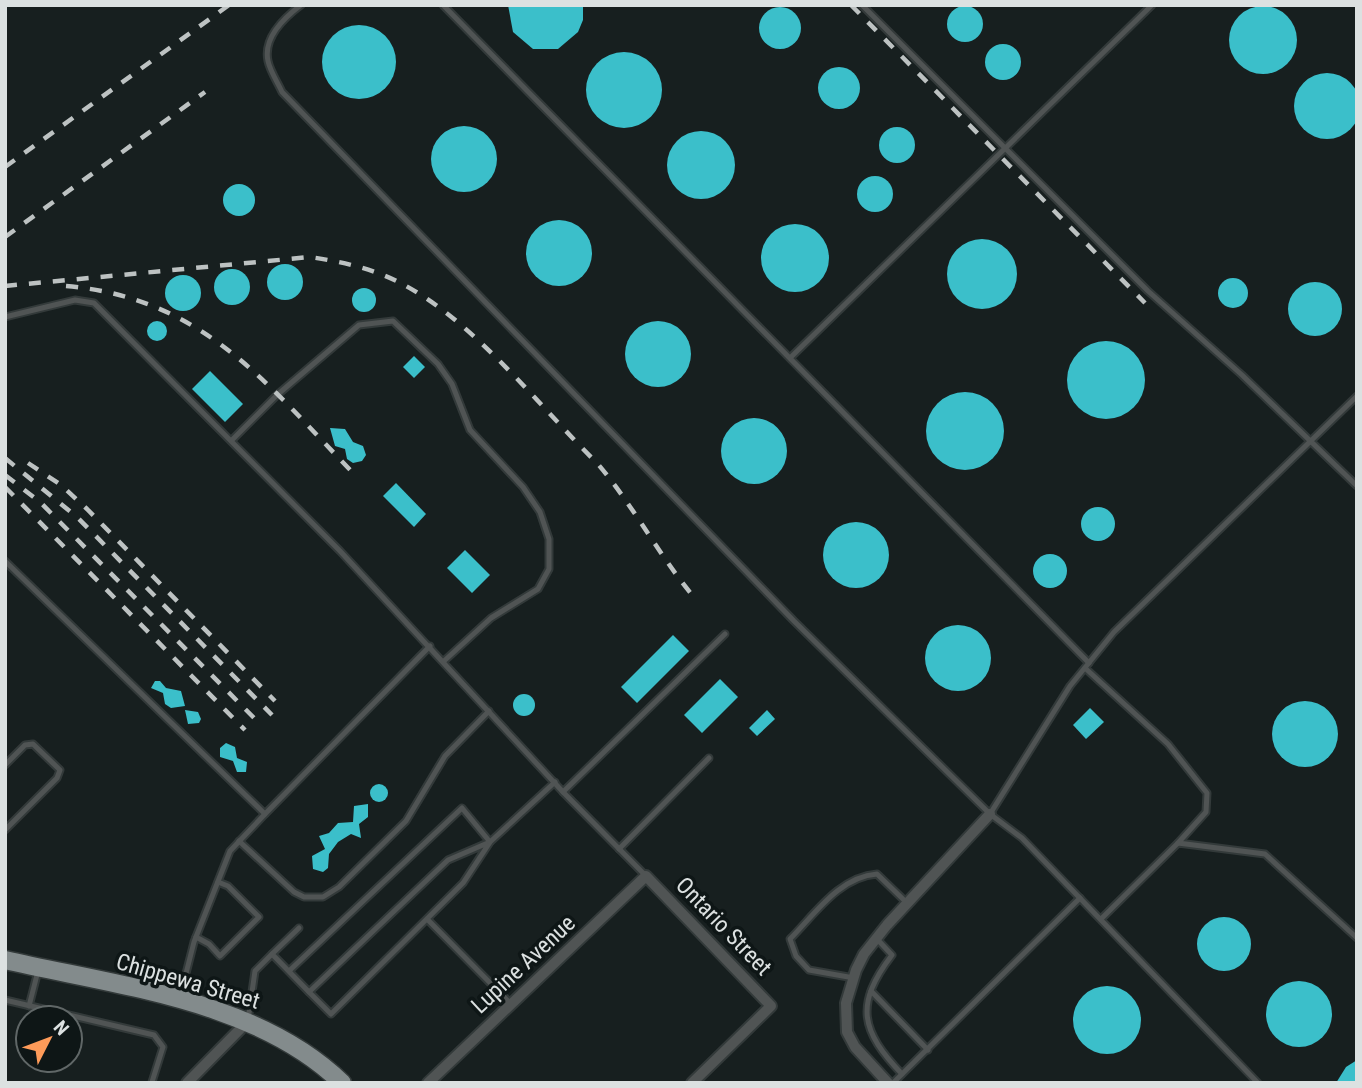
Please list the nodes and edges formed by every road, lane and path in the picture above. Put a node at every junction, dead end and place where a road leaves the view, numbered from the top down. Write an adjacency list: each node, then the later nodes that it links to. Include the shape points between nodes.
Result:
1 (301, 5): 23 (lane, via 274,32 267,59 282,92 785,611)
2 (443, 5): 7 (lane)
3 (862, 5): 5 (lane)
4 (1152, 5): 5 (lane)
5 (1005, 150): 7 (lane); 10 (lane, via 1148,291)
6 (5, 317): 9 (lane, via 75,300 93,303)
7 (790, 358): 16 (lane)
8 (1357, 396): 10 (lane)
9 (232, 440): 14 (lane); 15 (lane, via 359,325 393,321 438,364 452,384 470,429 507,466 540,512 550,555 549,569 538,589 491,618)
10 (1311, 440): 11 (lane); 16 (lane, via 1114,632)
11 (1357, 486)
12 (5, 561): 22 (lane)
13 (725, 634): 21 (lane)
14 (430, 646): 15 (lane); 22 (lane)
15 (444, 661): 17 (lane)
16 (1087, 666): 23 (lane); 27 (lane, via 1168,744 1208,793 1206,812)
17 (489, 711): 20 (lane); 25 (lane, via 445,755 406,821 323,897 295,892)
18 (709, 758): 28 (lane)
19 (5, 765): 24 (lane, via 25,745 33,744 60,770)
20 (555, 782): 21 (lane); 26 (lane)
21 (563, 792): 28 (lane)
22 (265, 814): 25 (lane)
23 (990, 814): 31 (lane, via 1022,838); 32 (street)
24 (5, 830)
25 (239, 841): 30 (lane)
26 (490, 842): 34 (lane, via 463,883); 42 (lane, via 463,808); 45 (lane, via 448,860)
27 (1178, 843): 33 (lane); 37 (lane, via 1265,854)
28 (619, 849): 29 (lane)
29 (646, 876): 48 (street, Lupine Avenue); 57 (street, Ontario Street, via 771,1006)
30 (218, 882): 36 (lane); 36 (lane, via 259,917 220,956)
31 (1080, 898): 33 (lane); 51 (lane)
32 (907, 904): 38 (street); 43 (lane, via 877,874 858,876 790,939 808,970)
33 (1101, 919): 59 (lane)
34 (428, 920): 45 (lane, via 331,1014); 48 (lane)
35 (299, 928): 39 (lane)
36 (195, 937): 46 (lane)
37 (1357, 938)
38 (876, 939): 43 (street); 44 (lane, via 892,955)
39 (272, 954): 42 (lane); 50 (lane, via 254,971)
40 (5, 960): 41 (main road, Chippewa Street)
41 (38, 968): 46 (main road, Chippewa Street); 47 (lane)
42 (289, 971): 45 (lane)
43 (854, 978): 58 (street, via 846,1003 847,1032 855,1047)
44 (871, 991): 51 (lane); 52 (lane, via 869,1030)
45 (310, 992)
46 (180, 1000): 50 (main road, Chippewa Street)
47 (29, 1004)
48 (511, 1004): 56 (street, Lupine Avenue)
49 (84, 1019): 53 (lane, via 155,1035 163,1047)
50 (248, 1021): 54 (street); 55 (main road, Chippewa Street, via 298,1048)
51 (928, 1050): 52 (lane)
52 (902, 1074): 58 (lane)
53 (152, 1082)
54 (187, 1083)
55 (342, 1083)
56 (428, 1083)
57 (692, 1083)
58 (891, 1083)
59 (1258, 1083)

